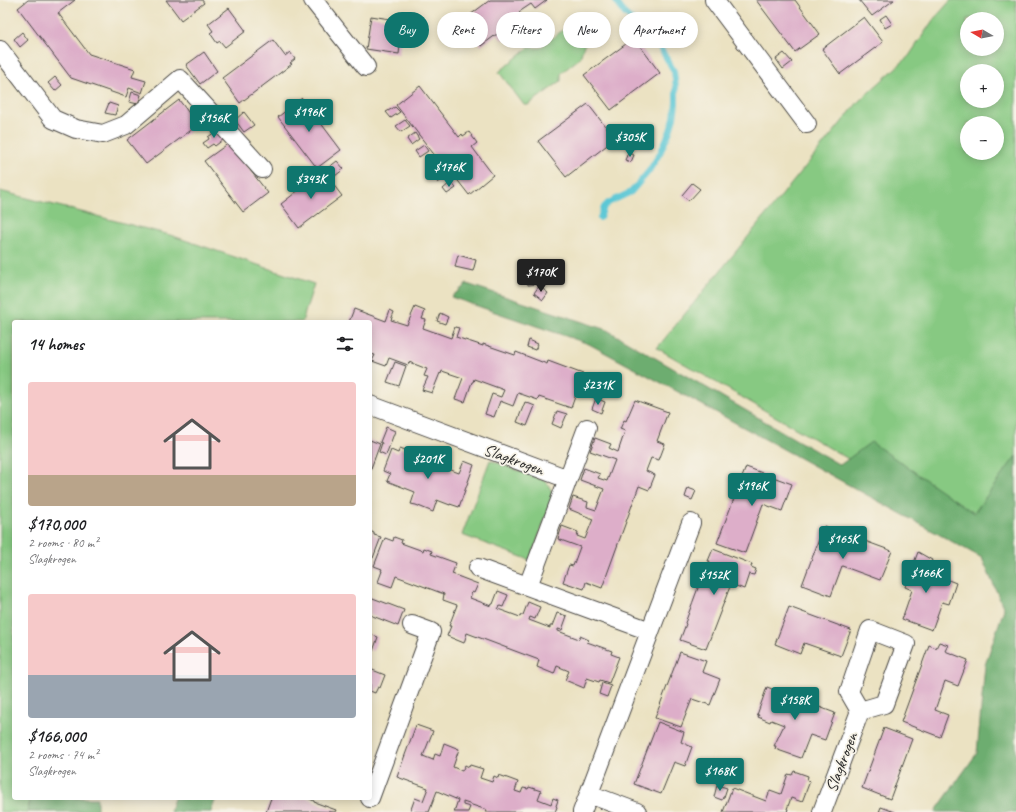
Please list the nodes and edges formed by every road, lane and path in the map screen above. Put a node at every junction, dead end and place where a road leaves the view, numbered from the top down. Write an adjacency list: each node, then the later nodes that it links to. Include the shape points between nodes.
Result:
1 (313, 0): 4 (street)
2 (714, 0): 5 (street)
3 (0, 50): 6 (street, via 53,119 76,129 103,134 126,125 180,79)
4 (366, 67)
5 (807, 124)
6 (262, 169)
7 (372, 406): 9 (street, Slagkrogen)
8 (587, 428): 9 (street)
9 (568, 479): 12 (street)
10 (690, 523): 14 (street)
11 (478, 568): 12 (street)
12 (528, 586): 14 (street)
13 (412, 625): 16 (street, via 431,632)
14 (650, 631): 17 (street)
15 (860, 711): 22 (street, Slagkrogen)
16 (372, 793)
17 (589, 794): 20 (street); 21 (street)
18 (369, 800): 19 (street)
19 (365, 812)
20 (582, 812)
21 (637, 812)
22 (822, 812)

